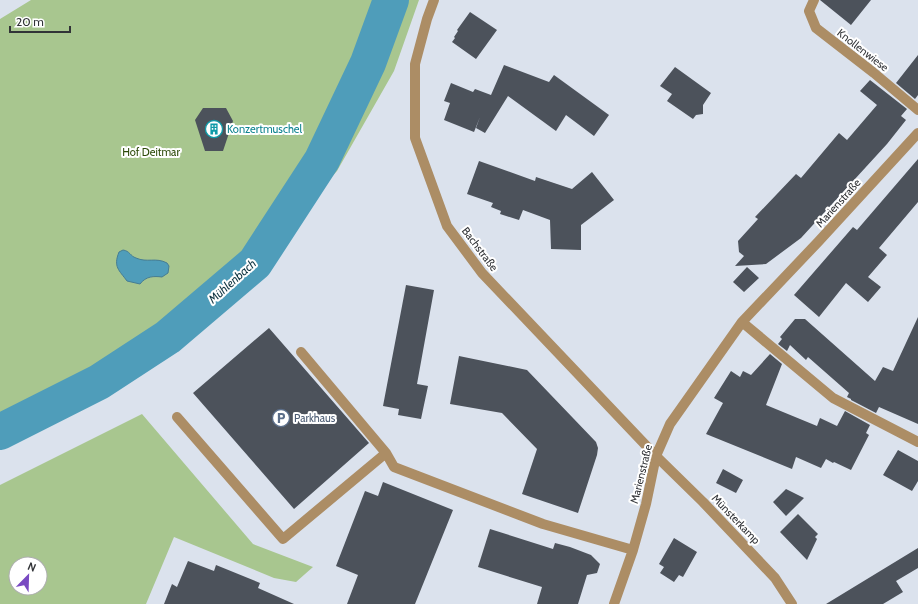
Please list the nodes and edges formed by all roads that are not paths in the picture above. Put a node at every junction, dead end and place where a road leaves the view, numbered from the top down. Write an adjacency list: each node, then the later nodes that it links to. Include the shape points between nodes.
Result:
1 (434, 0): 10 (street, Bachstraße, via 415,64 415,138 447,226 482,274)
2 (814, 0): 3 (street, Knollenwiese, via 809,11 816,28)
3 (918, 110)
4 (918, 133): 5 (street, Marienstraße)
5 (742, 322): 8 (street, via 833,398); 10 (street, Marienstraße, via 670,424)
6 (301, 352): 9 (street)
7 (177, 417): 9 (street, via 283,539)
8 (918, 442)
9 (386, 453): 11 (street, via 394,467 543,524)
10 (656, 456): 11 (street, Marienstraße); 13 (street, Münsterkamp, via 776,578)
11 (633, 550): 12 (street, Marienstraße)
12 (614, 604)
13 (792, 604)

